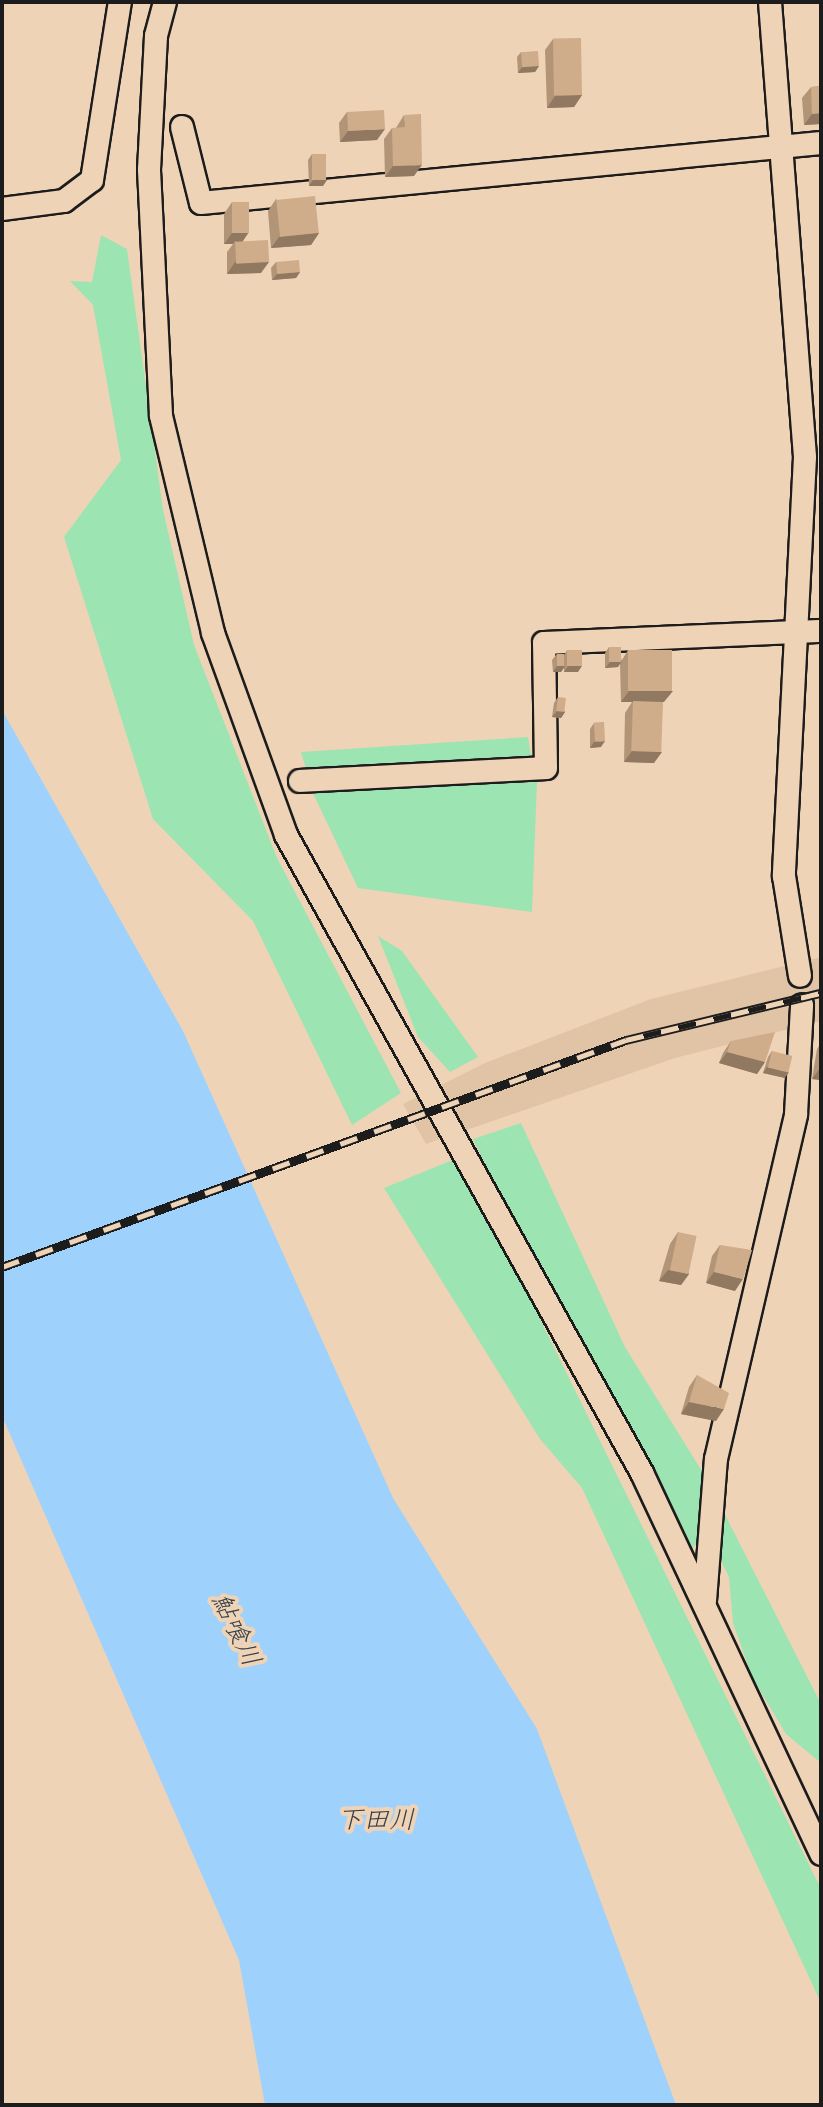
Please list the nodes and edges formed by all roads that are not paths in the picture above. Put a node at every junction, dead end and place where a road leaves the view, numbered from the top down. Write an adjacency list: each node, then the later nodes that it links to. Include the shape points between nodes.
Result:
1 (120, 2): 7 (street, via 92,180 64,201)
2 (165, 2): 14 (street, via 156,36 149,170 161,416 213,633 286,835 642,1473)
3 (770, 2): 6 (street)
4 (182, 127): 6 (street, via 201,203)
5 (821, 143): 6 (street)
6 (787, 146): 8 (street)
7 (2, 209)
8 (813, 457): 9 (street)
9 (798, 631): 10 (street); 11 (street, via 544,643 546,768); 12 (street, via 784,876)
10 (821, 631)
11 (300, 781)
12 (800, 976)
13 (802, 1005): 14 (street, via 796,1114 716,1459)
14 (705, 1602): 15 (street)
15 (821, 1854)

